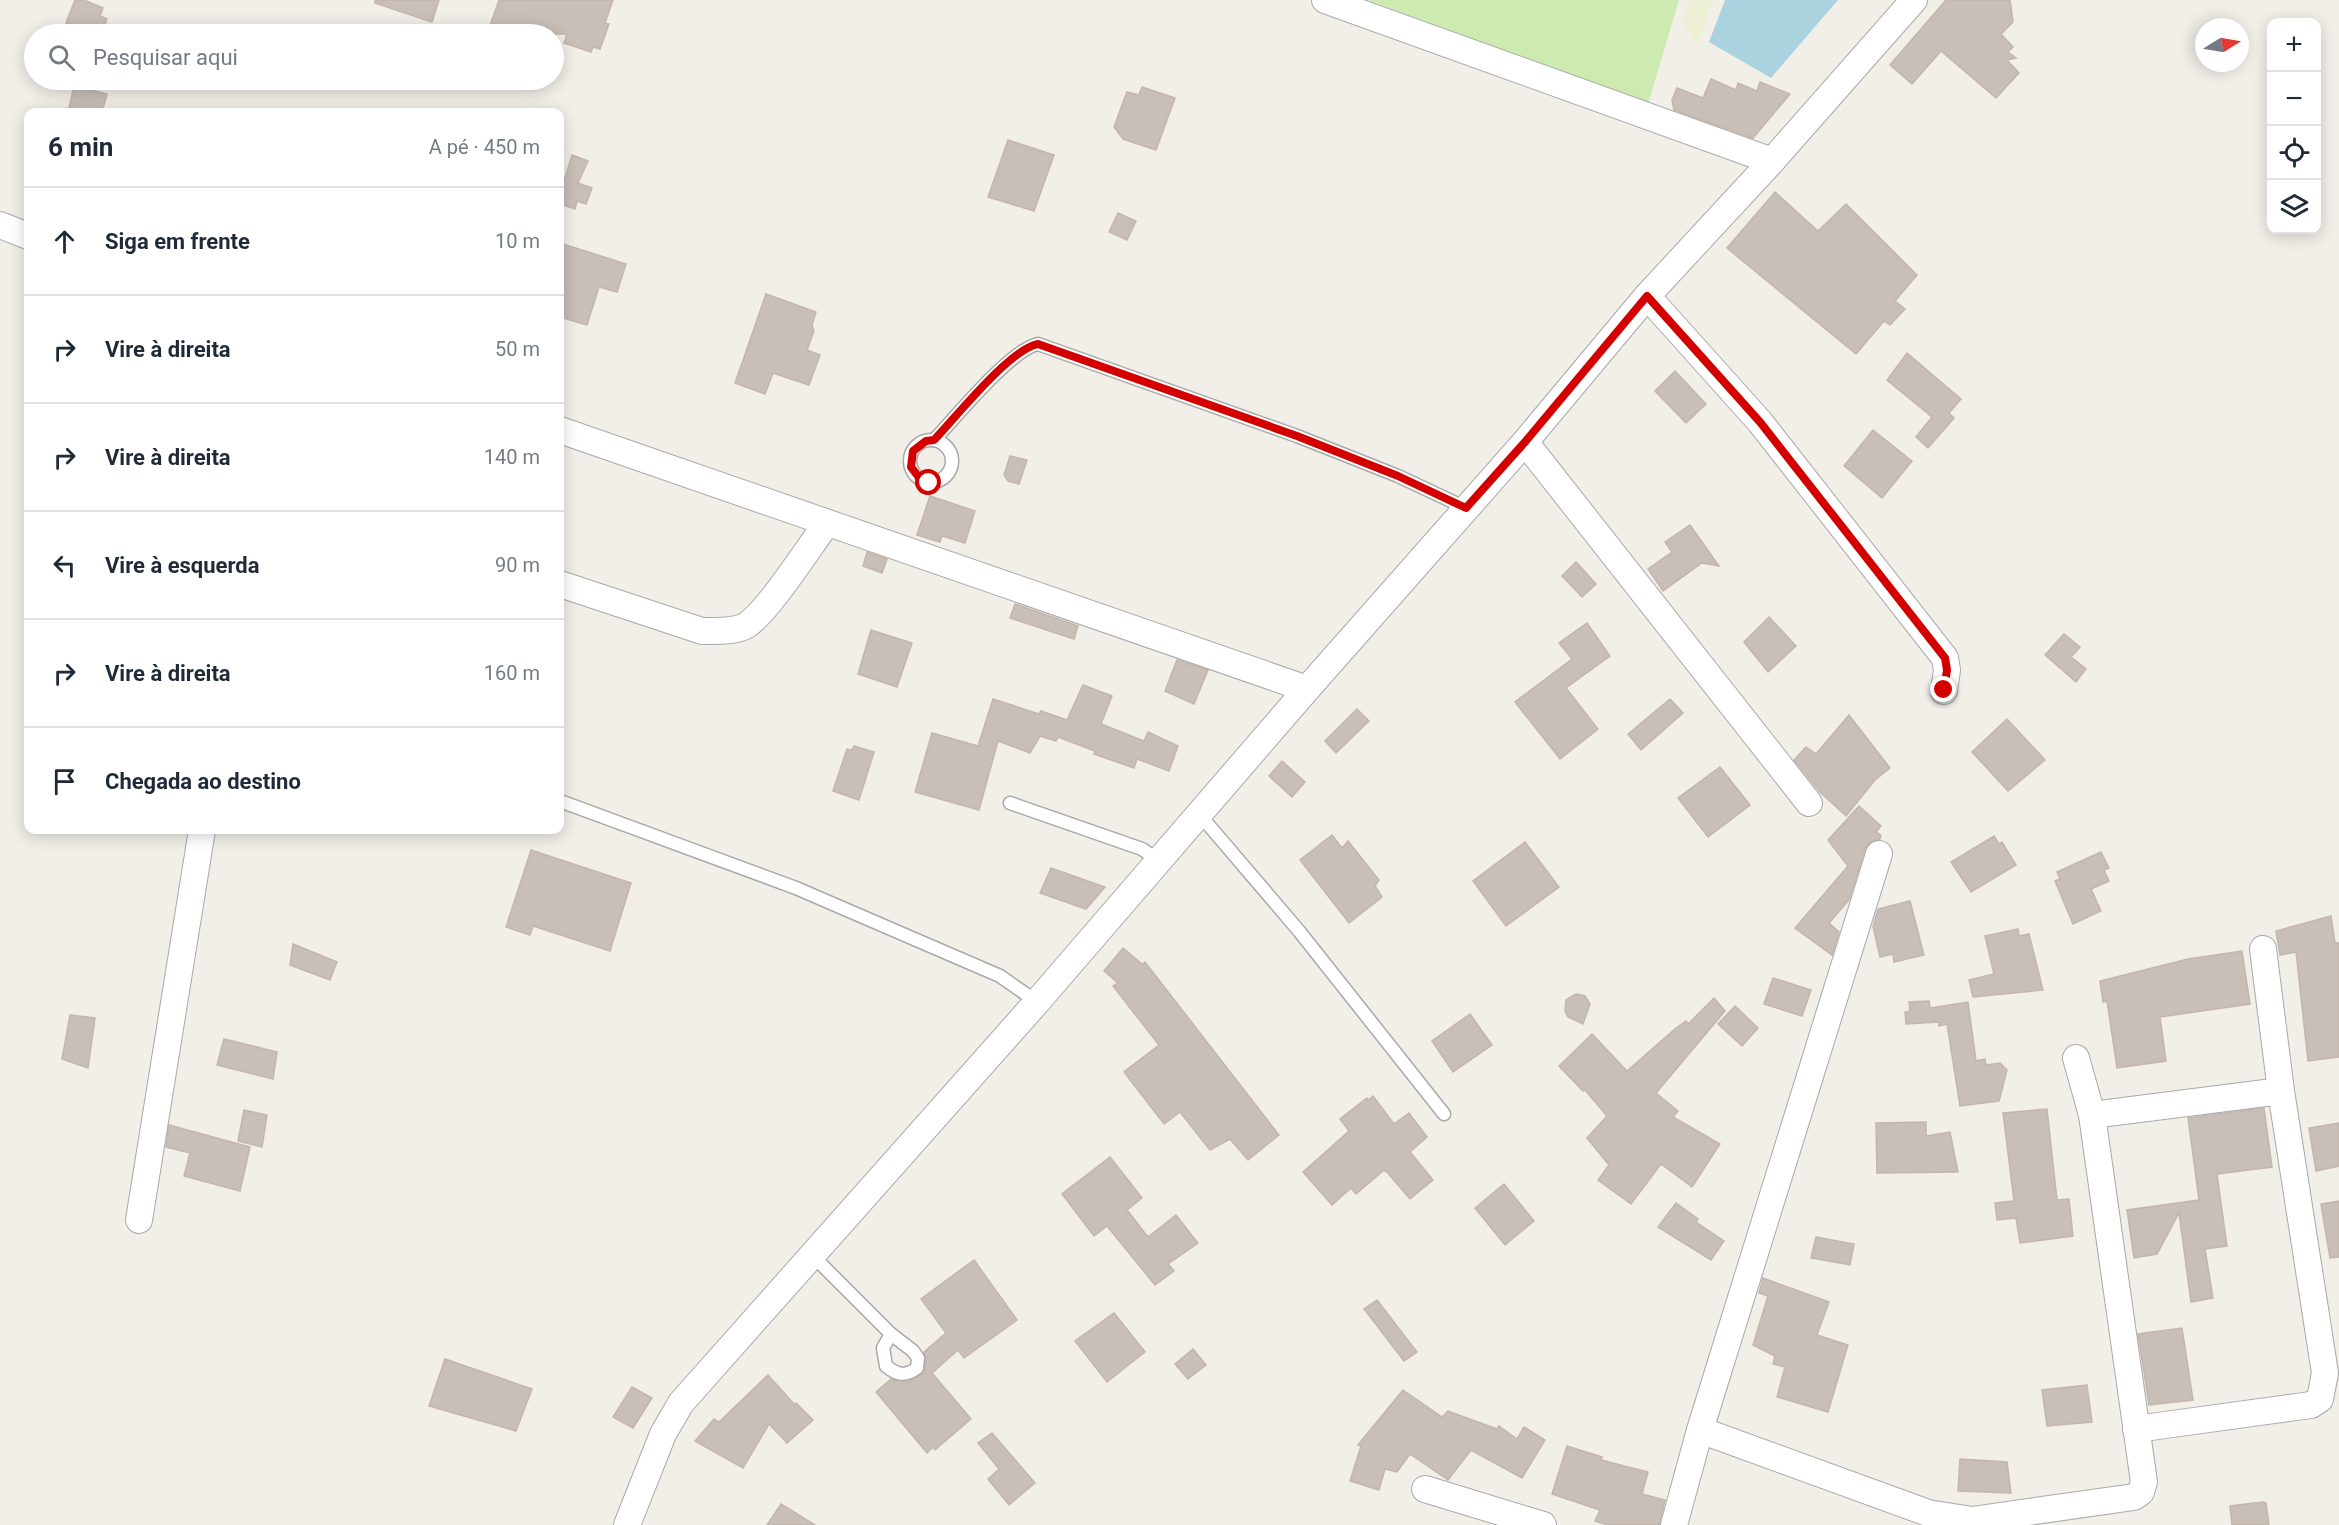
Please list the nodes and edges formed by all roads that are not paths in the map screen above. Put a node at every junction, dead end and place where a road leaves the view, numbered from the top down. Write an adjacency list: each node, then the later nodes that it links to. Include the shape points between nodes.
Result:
1 (1325, 0): 3 (street)
2 (1914, 0): 3 (street)
3 (1772, 161): 6 (street)
4 (0, 225): 5 (street)
5 (24, 234)
6 (1647, 296): 9 (street); 14 (street, via 1760,422 1945,658)
7 (564, 431): 11 (street)
8 (934, 440): 10 (lane, via 1004,366 1028,346 1038,344 1297,436)
9 (1525, 442): 10 (street); 17 (street)
10 (1466, 508): 13 (street)
11 (827, 523): 12 (street, via 746,626 702,631); 13 (street)
12 (564, 585)
13 (1306, 689): 18 (street)
14 (1944, 690)
15 (564, 802): 23 (lane, via 806,893 1000,976)
16 (1010, 803): 21 (lane, via 1142,849)
17 (1809, 803)
18 (1200, 815): 21 (street); 26 (lane, via 1299,931)
19 (201, 834): 28 (street)
20 (1880, 854): 32 (street)
21 (1159, 861): 23 (street)
22 (2263, 949): 25 (street)
23 (1037, 1002): 29 (street)
24 (2076, 1058): 27 (street)
25 (2281, 1091): 27 (street); 31 (street, via 2325,1373 2320,1399 2311,1405)
26 (1444, 1114)
27 (2092, 1115): 31 (street)
28 (140, 1220)
29 (812, 1255): 30 (lane); 34 (street, via 681,1403 663,1434)
30 (891, 1334)
31 (2136, 1429): 32 (street, via 2144,1482 2141,1492 2134,1497 1972,1520 1928,1513)
32 (1700, 1430): 36 (street)
33 (1425, 1489): 35 (street)
34 (627, 1525)
35 (1543, 1525)
36 (1674, 1525)

